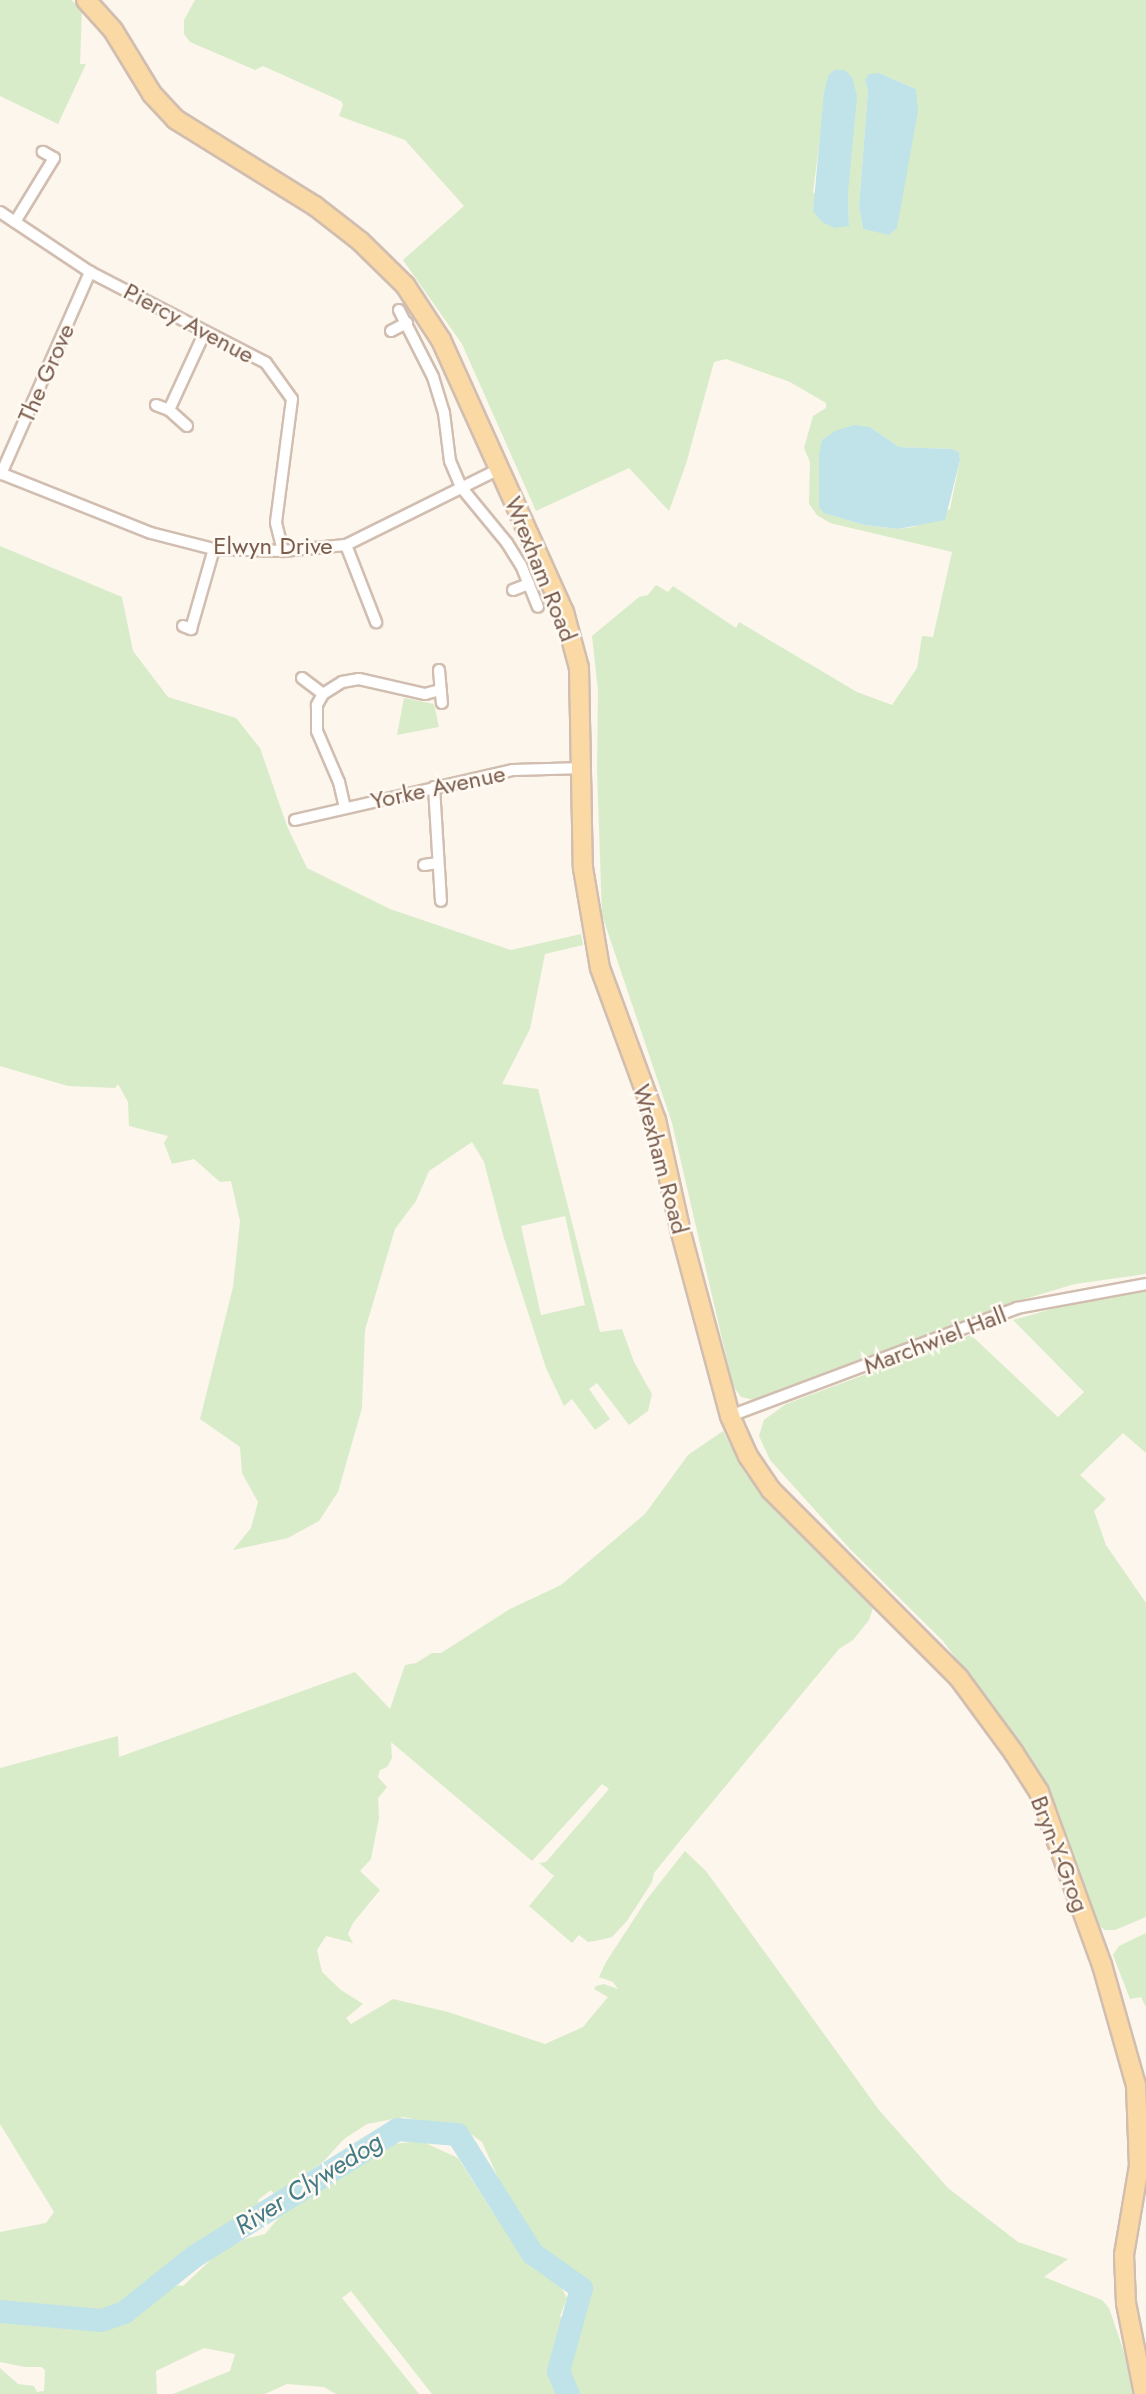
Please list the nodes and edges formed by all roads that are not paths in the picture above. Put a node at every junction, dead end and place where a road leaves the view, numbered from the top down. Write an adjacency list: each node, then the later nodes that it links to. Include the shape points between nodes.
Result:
1 (86, 0): 13 (main road, Wrexham Road, via 113,30 152,94 175,119 315,206 405,285 441,340)
2 (43, 152): 4 (street, via 54,158)
3 (0, 212): 4 (street, Piercy Avenue)
4 (15, 222): 5 (street, Piercy Avenue)
5 (90, 272): 9 (street, Piercy Avenue); 14 (street, The Grove)
6 (399, 310): 7 (street)
7 (407, 323): 8 (street); 15 (street, via 433,377 450,461)
8 (391, 331)
9 (204, 334): 11 (street); 18 (street, Piercy Avenue, via 266,363 292,399 276,523)
10 (156, 405): 11 (street)
11 (169, 411): 12 (street)
12 (187, 426)
13 (499, 469): 15 (street, Elwyn Drive); 31 (main road, Wrexham Road, via 564,612 579,668)
14 (1, 473): 17 (street, Elwyn Drive, via 151,533)
15 (461, 487): 16 (street, Elwyn Drive); 19 (street, via 507,543)
16 (346, 545): 18 (street, Elwyn Drive); 22 (street)
17 (214, 550): 18 (street, Elwyn Drive); 25 (street)
18 (283, 551)
19 (528, 584): 20 (street); 21 (street)
20 (513, 590)
21 (538, 607)
22 (369, 609): 23 (street); 24 (street)
23 (356, 613)
24 (376, 622)
25 (192, 629)
26 (439, 670): 28 (street)
27 (302, 678): 29 (street)
28 (440, 690): 29 (street, via 425,694 359,679 342,682); 30 (street)
29 (323, 694): 33 (street, via 317,705 317,731)
30 (442, 703)
31 (584, 768): 32 (street, Yorke Avenue, via 513,770); 39 (main road, Wrexham Road, via 583,867 600,968 656,1120)
32 (434, 787): 33 (street, Yorke Avenue); 35 (street)
33 (345, 807): 34 (street, Yorke Avenue)
34 (295, 820)
35 (438, 863): 36 (street); 37 (street)
36 (424, 865)
37 (441, 901)
38 (1146, 1284): 39 (street, Marchwiel Hall, via 1017,1308)
39 (730, 1416): 40 (main road, Bryn-Y-Grog, via 748,1457 771,1490 959,1678 1038,1792 1102,1965 1136,2085 1139,2166 1124,2255 1125,2303)
40 (1144, 2394)

